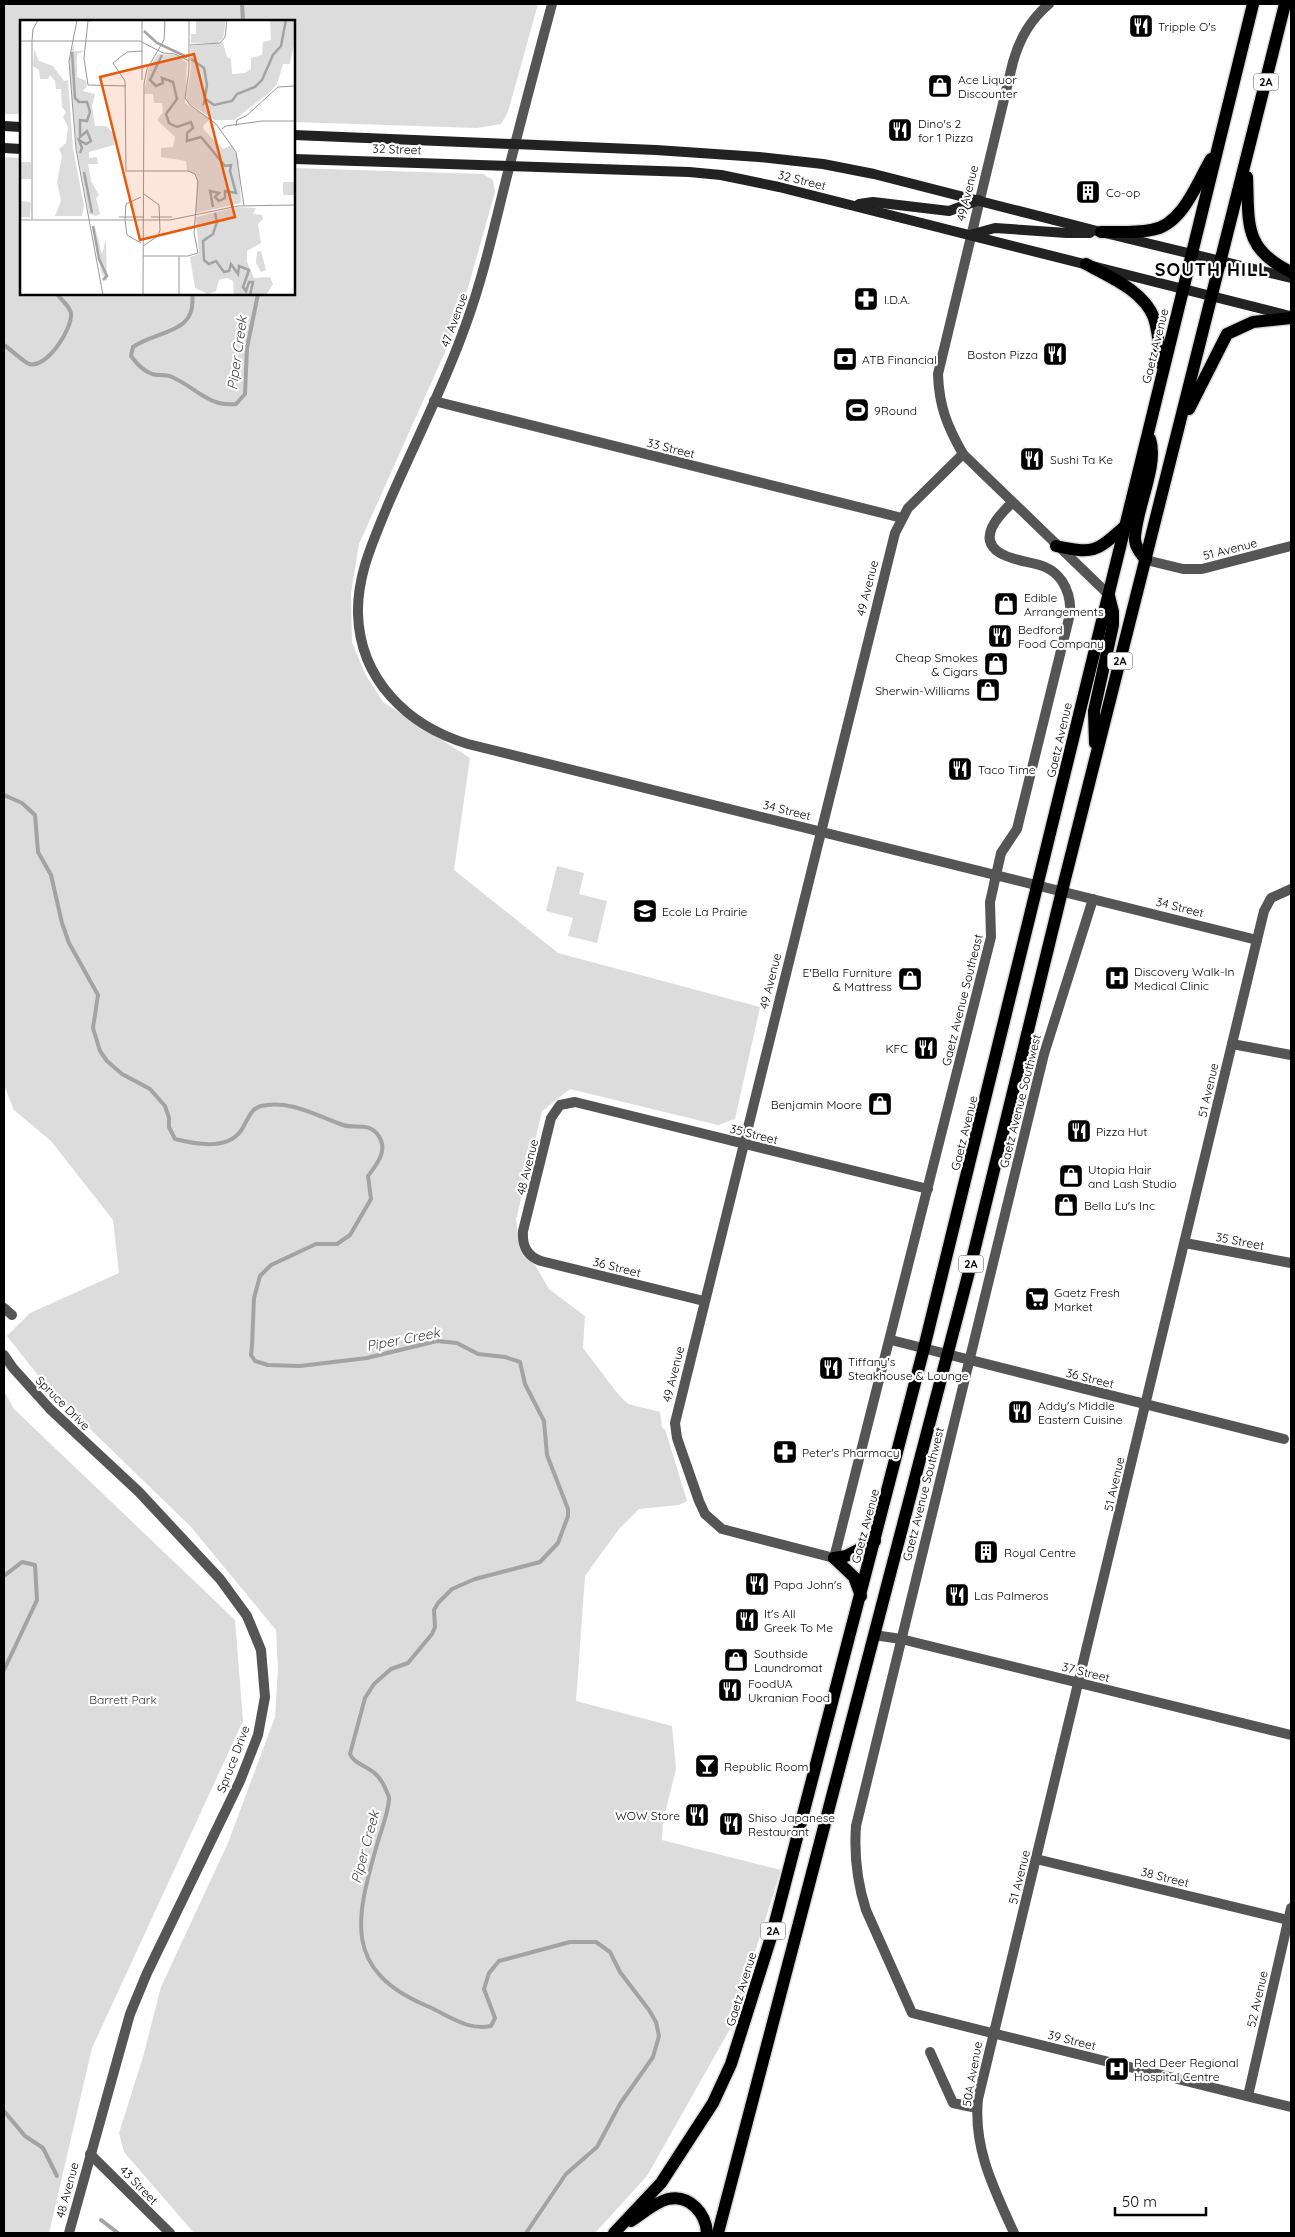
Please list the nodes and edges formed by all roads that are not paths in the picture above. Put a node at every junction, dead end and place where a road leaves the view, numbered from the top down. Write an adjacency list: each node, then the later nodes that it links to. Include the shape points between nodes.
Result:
1 (552, 4): 9 (street, 47 Avenue)
2 (1049, 4): 16 (street, 49 Avenue, via 1029,24 1018,47)
3 (1253, 4): 12 (main road, Gaetz Avenue / 2A)
4 (1285, 4): 5 (main road, 2A)
5 (1286, 16): 14 (main road, 2A)
6 (4, 126): 7 (main road)
7 (20, 127)
8 (295, 135): 9 (main road, 32 Street)
9 (515, 144): 15 (street, 47 Avenue); 16 (main road, 32 Street, via 656,150 823,164)
10 (4, 148): 11 (main road)
11 (20, 149)
12 (1217, 149): 18 (main road, via 1177,216 1168,223 1152,230); 20 (main road, Gaetz Avenue / 2A)
13 (295, 158): 15 (main road, 32 Street)
14 (1247, 161): 21 (main road, 2A); 23 (main road, via 1248,219 1252,236 1266,257)
15 (509, 166): 17 (main road, 32 Street, via 721,175); 29 (street, 47 Avenue, via 477,292)
16 (979, 200): 17 (main road, via 950,211 873,202); 18 (main road, 32 Street); 19 (street, 49 Avenue)
17 (850, 204): 19 (main road, 32 Street)
18 (1101, 232): 19 (main road, via 995,228); 20 (main road, 32 Street)
19 (970, 234): 22 (main road, 32 Street); 32 (street, 49 Avenue, via 938,374 939,398)
20 (1192, 254): 21 (main road, 32 Street); 25 (main road, Gaetz Avenue / 2A)
21 (1222, 261): 24 (main road, 32 Street); 26 (main road, 2A)
22 (1086, 264): 25 (main road, 32 Street); 28 (main road, via 1129,289 1149,308 1157,328)
23 (1291, 272)
24 (1291, 278)
25 (1183, 288): 26 (main road, 32 Street); 28 (main road, Gaetz Avenue / 2A)
26 (1213, 296): 27 (main road, 32 Street); 31 (main road, 2A)
27 (1291, 317): 31 (main road, via 1253,322 1227,334)
28 (1162, 372): 30 (main road, Gaetz Avenue / 2A)
29 (434, 401): 34 (street, 33 Street); 40 (street, 47 Avenue, via 364,566 358,599)
30 (1147, 432): 35 (main road, Gaetz Avenue / 2A); 38 (main road, via 1152,444 1135,540)
31 (1178, 432): 38 (main road, 2A)
32 (963, 454): 33 (street, 49 Avenue); 34 (street, 49 Avenue, via 908,508)
33 (1012, 503): 36 (street, 49 Avenue); 43 (street, Gaetz Avenue Southeast, via 992,525 991,544 999,553 1055,572 1068,591 1071,606 1017,829 1003,850)
34 (902, 518): 42 (street, 49 Avenue, via 895,533)
35 (1124, 526): 36 (main road, via 1104,545 1092,551); 39 (main road, Gaetz Avenue / 2A)
36 (1056, 546): 39 (street, 49 Avenue)
37 (1291, 546): 38 (street, 51 Avenue, via 1202,569 1183,569)
38 (1146, 560): 41 (main road, 2A)
39 (1108, 594): 41 (main road, via 1112,600 1113,625 1094,711); 44 (main road, Gaetz Avenue / 2A)
40 (361, 634): 42 (street, 34 Street, via 375,674 388,694 411,717 440,735)
41 (1096, 756): 46 (main road, 2A)
42 (821, 831): 43 (street, 34 Street); 52 (street, 49 Avenue)
43 (996, 875): 44 (street, 34 Street); 53 (street, Gaetz Avenue Southeast, via 990,907 991,937)
44 (1039, 885): 46 (street, 34 Street); 59 (main road, Gaetz Avenue / 2A)
45 (1291, 889): 48 (street, 51 Avenue, via 1271,898 1264,911)
46 (1062, 891): 47 (street, 34 Street); 60 (main road, 2A)
47 (1093, 899): 48 (street, 34 Street); 62 (street, Gaetz Avenue Southwest, via 1044,1054)
48 (1257, 940): 49 (street, 51 Avenue)
49 (1232, 1044): 50 (street); 54 (street, 51 Avenue)
50 (1291, 1055)
51 (575, 1102): 52 (street, 35 Street); 55 (street, 48 Avenue, via 560,1105 552,1118 524,1232)
52 (744, 1144): 53 (street, 35 Street); 57 (street, 49 Avenue)
53 (928, 1189): 58 (street, Gaetz Avenue Southeast)
54 (1185, 1243): 56 (street, 35 Street); 63 (street, 51 Avenue)
55 (527, 1251): 57 (street, 36 Street, via 541,1261)
56 (1291, 1263)
57 (704, 1301): 66 (street, 49 Avenue, via 675,1427 705,1514 722,1529)
58 (891, 1340): 59 (street, 36 Street); 66 (street, Gaetz Avenue Southeast)
59 (924, 1348): 60 (street, 36 Street); 65 (main road, Gaetz Avenue / 2A)
60 (948, 1354): 62 (street, 36 Street); 68 (main road, 2A)
61 (4, 1355): 80 (street, Spruce Drive, via 50,1409 140,1492 220,1579 247,1616 261,1650 265,1697 258,1735 240,1781 139,1992 122,2038)
62 (969, 1360): 63 (street, 36 Street); 69 (street, Gaetz Avenue Southwest)
63 (1146, 1404): 64 (street, 36 Street); 70 (street, 51 Avenue)
64 (1284, 1439)
65 (875, 1541): 66 (main road, via 846,1556); 67 (main road, Gaetz Avenue / 2A)
66 (834, 1558): 67 (main road, via 854,1576)
67 (861, 1596): 83 (main road, Gaetz Avenue / 2A, via 793,1860 731,2064 714,2103 661,2183)
68 (874, 1635): 69 (street, 37 Street); 85 (main road, 2A)
69 (901, 1639): 70 (street, 37 Street); 75 (street, Gaetz Avenue Southwest, via 858,1816 855,1849 861,1893 912,2013)
70 (1079, 1684): 71 (street, 37 Street); 72 (street, 51 Avenue)
71 (1291, 1735)
72 (1036, 1859): 74 (street, 38 Street); 75 (street, 51 Avenue)
73 (1291, 1908): 74 (street, 52 Avenue)
74 (1288, 1920): 77 (street, 52 Avenue)
75 (992, 2033): 77 (street, 39 Street); 79 (street, 50A Avenue)
76 (930, 2052): 79 (street, via 954,2103)
77 (1248, 2096): 78 (street, 39 Street)
78 (1291, 2107)
79 (977, 2108): 86 (street, 50A Avenue, via 980,2148 987,2174)
80 (90, 2154): 81 (street, 48 Avenue); 82 (street, 43 Street)
81 (69, 2233)
82 (170, 2233)
83 (614, 2233): 84 (main road, via 659,2203 676,2198 697,2207 705,2220)
84 (707, 2233)
85 (718, 2233)
86 (1014, 2233)

